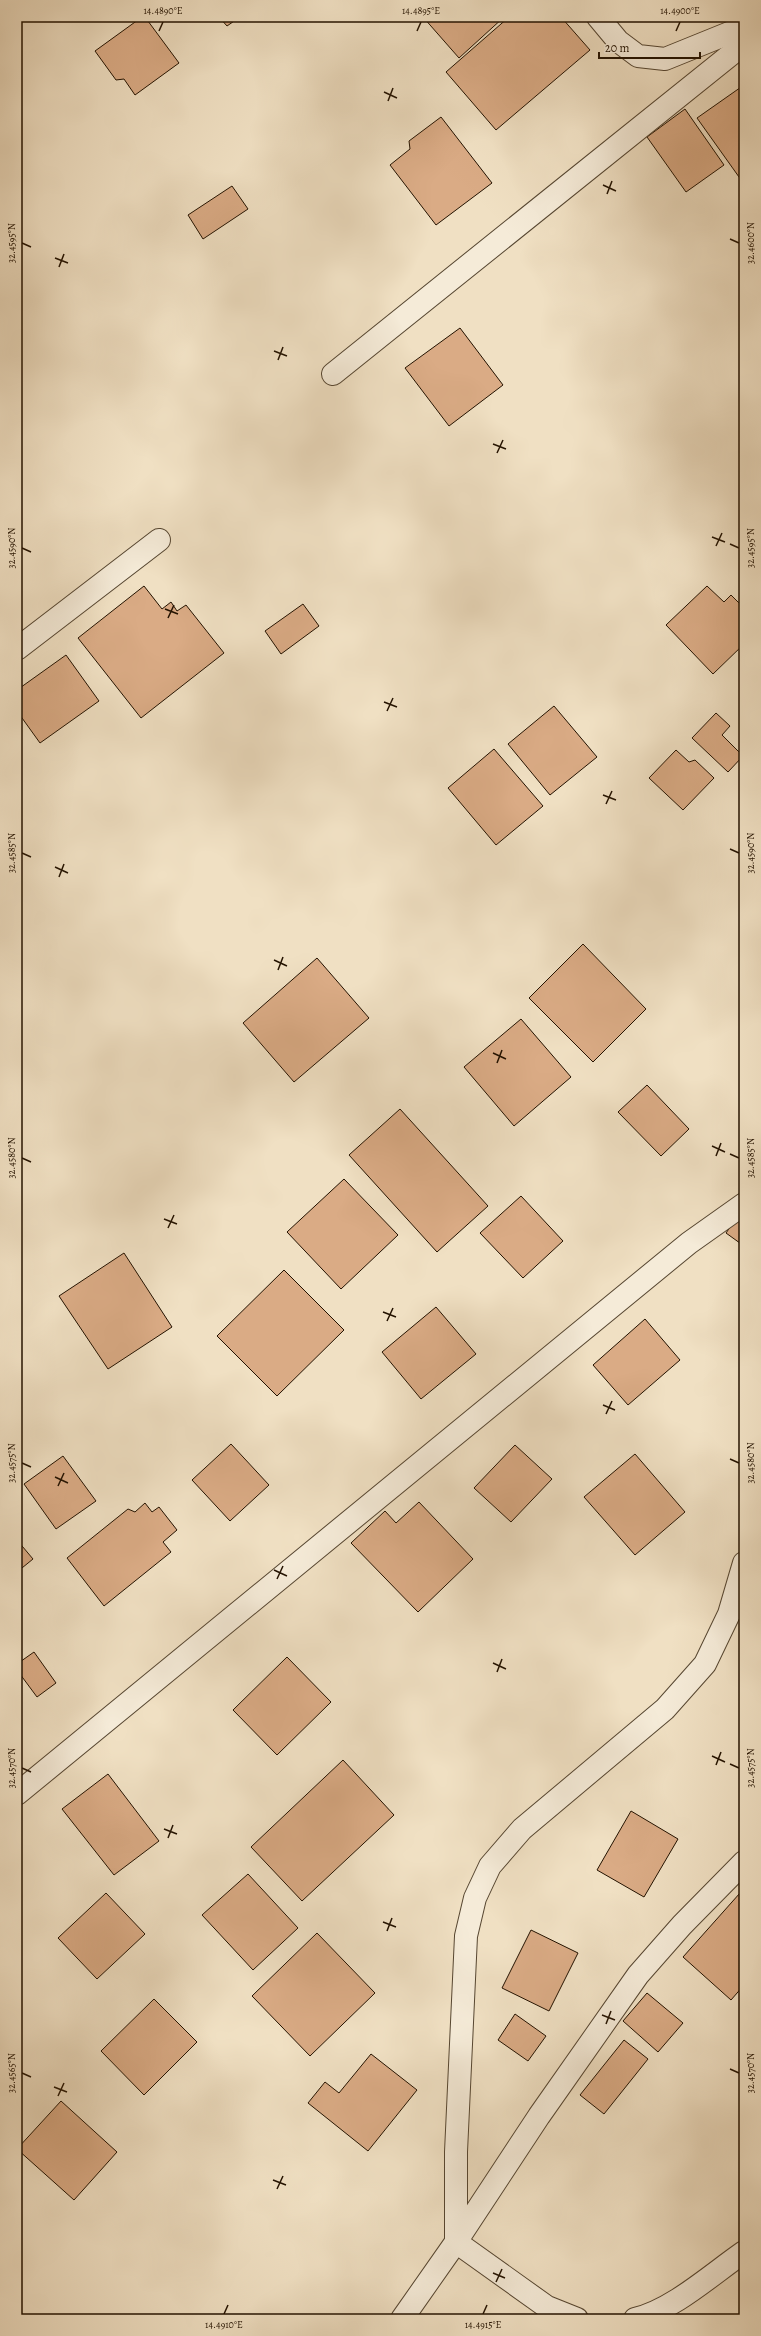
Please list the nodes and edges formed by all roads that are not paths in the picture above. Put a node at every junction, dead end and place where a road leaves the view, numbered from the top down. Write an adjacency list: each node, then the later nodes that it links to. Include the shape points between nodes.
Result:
1 (598, 17): 2 (street, via 618,41 638,56 665,59)
2 (744, 27)
3 (744, 44): 4 (street)
4 (333, 374)
5 (159, 540): 6 (street)
6 (17, 649)
7 (744, 1204): 9 (street, via 682,1248)
8 (744, 1563): 11 (street, via 729,1614 706,1664 665,1709 522,1829 490,1866 475,1898 466,1936 456,2152)
9 (17, 1794)
10 (744, 1862): 11 (street, via 682,1925 638,1975 539,2116)
11 (456, 2242): 13 (street); 14 (street, via 547,2307)
12 (744, 2252): 15 (street, via 682,2296 647,2316)
13 (402, 2319)
14 (577, 2319)
15 (635, 2319)

